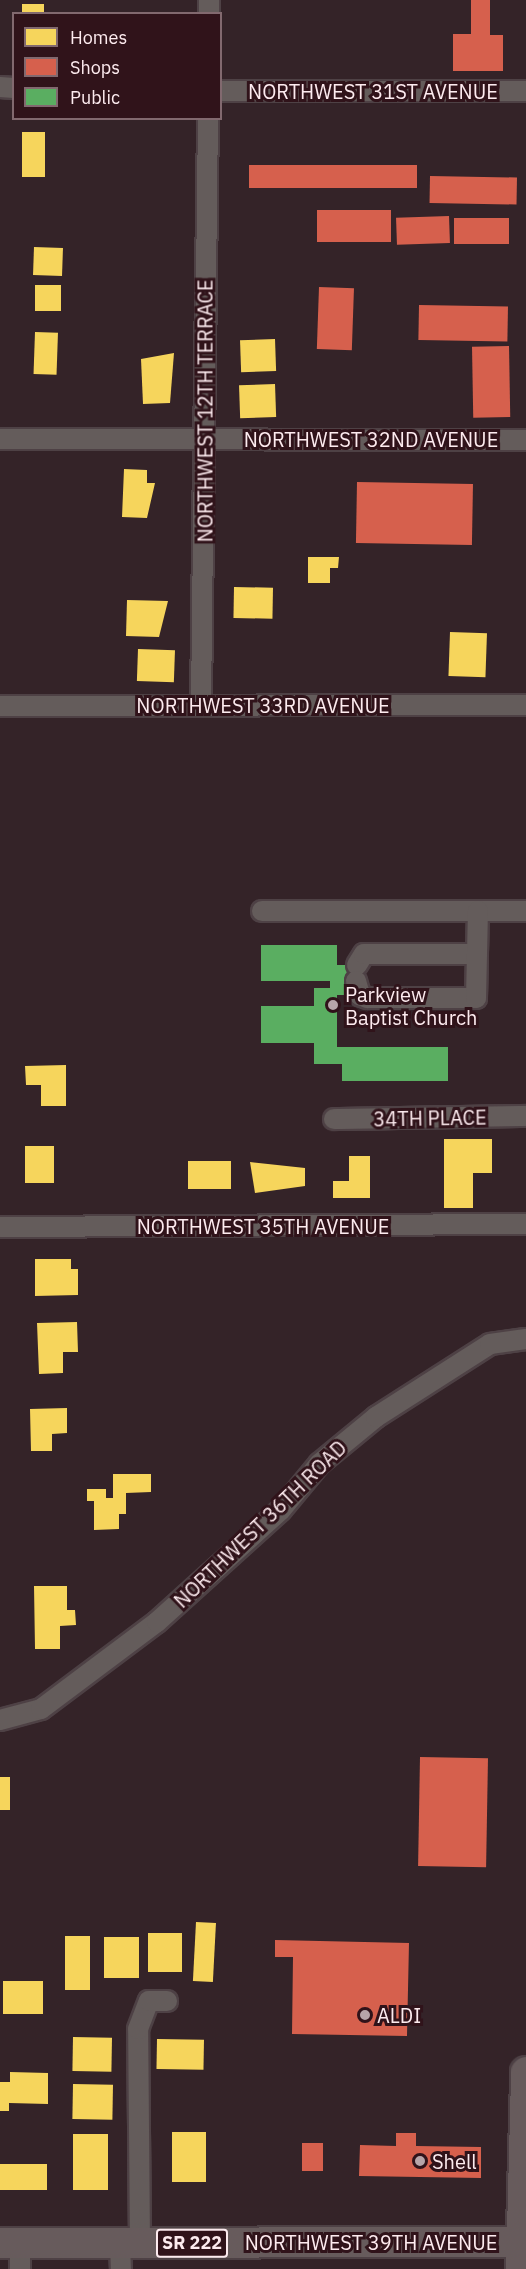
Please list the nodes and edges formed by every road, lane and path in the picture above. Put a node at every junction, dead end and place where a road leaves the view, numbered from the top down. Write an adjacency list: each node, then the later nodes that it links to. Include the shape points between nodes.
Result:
1 (222, 91): 2 (street, NORTHWEST 31ST AVENUE)
2 (526, 91)
3 (208, 120): 5 (street, NORTHWEST 12TH TERRACE)
4 (0, 439): 5 (street, NORTHWEST 32ND AVENUE)
5 (203, 439): 6 (street, NORTHWEST 32ND AVENUE); 7 (street, NORTHWEST 12TH TERRACE)
6 (526, 440)
7 (201, 704): 8 (street, NORTHWEST 33RD AVENUE); 9 (street, NORTHWEST 33RD AVENUE)
8 (526, 705)
9 (0, 706)
10 (262, 911): 11 (street)
11 (478, 911): 12 (street); 13 (street)
12 (526, 911)
13 (477, 954): 13 (street, via 476,998 360,995 357,973 364,954)
14 (526, 1116): 15 (street, 34TH PLACE)
15 (334, 1119)
16 (526, 1224): 17 (street, NORTHWEST 35TH AVENUE)
17 (0, 1227)
18 (526, 1340): 19 (street, NORTHWEST 36TH ROAD, via 490,1344 376,1417 319,1464 281,1510 157,1622 40,1709)
19 (0, 1720)
20 (167, 2001): 22 (street, via 148,2001 138,2029)
21 (526, 2072): 23 (main road)
22 (127, 2251): 23 (main road, NORTHWEST 39TH AVENUE / SR 222); 24 (main road, NORTHWEST 39TH AVENUE / SR 222)
23 (523, 2251)
24 (13, 2252)

